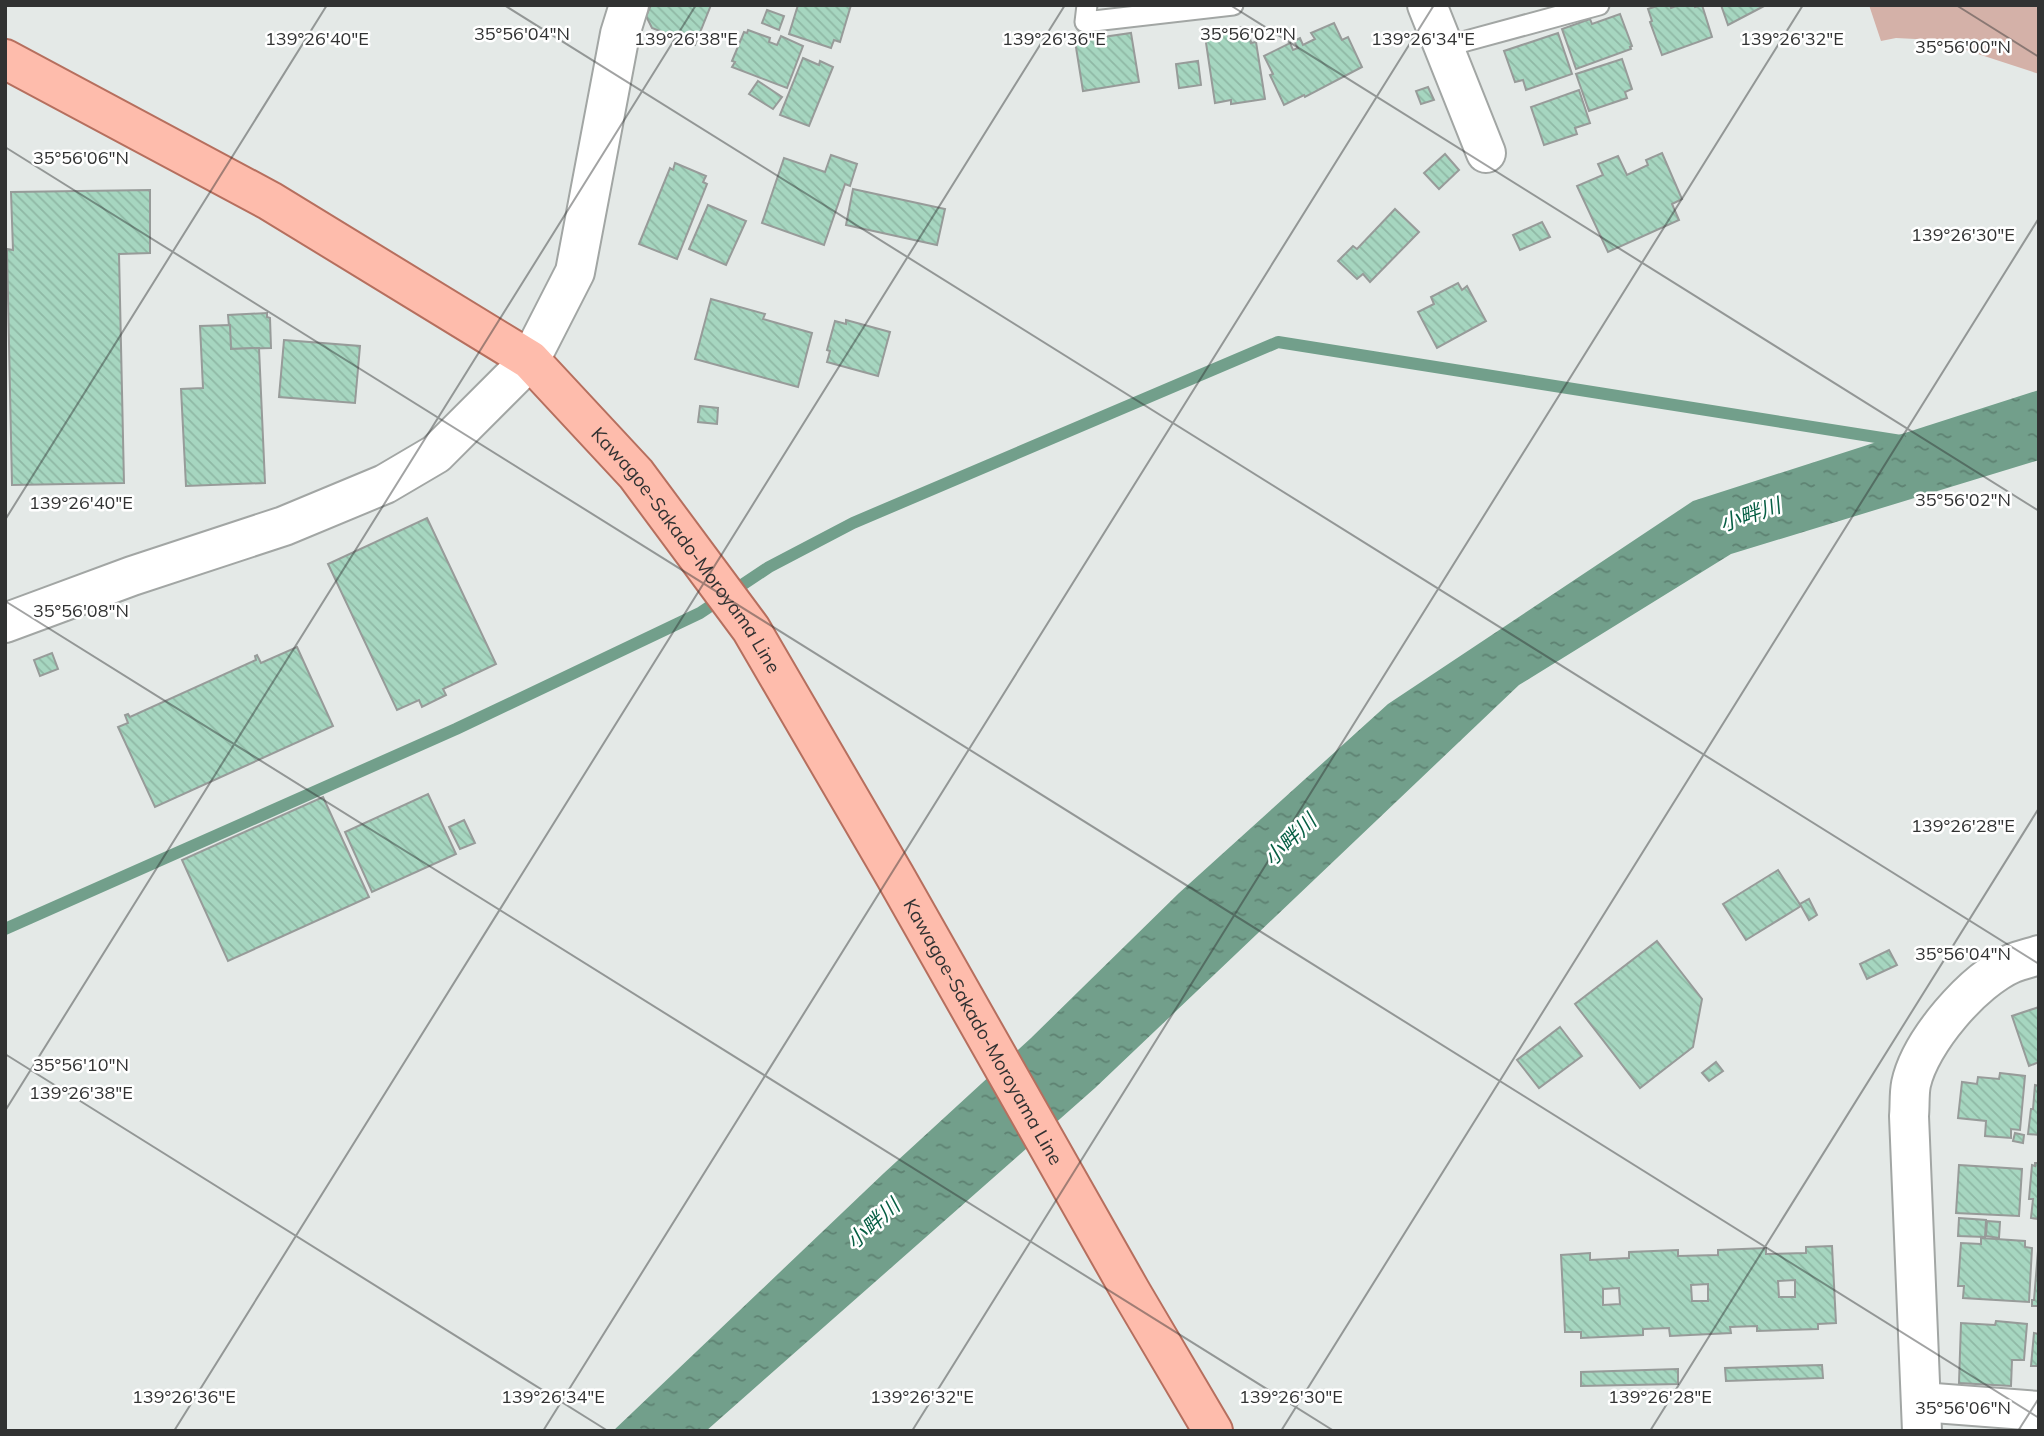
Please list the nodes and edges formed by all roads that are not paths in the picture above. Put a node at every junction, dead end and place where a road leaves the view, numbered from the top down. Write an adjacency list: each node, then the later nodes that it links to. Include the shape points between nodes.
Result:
1 (629, 5): 9 (street, via 575,272)
2 (1087, 5): 3 (lane, via 1085,22)
3 (1233, 5)
4 (1427, 5): 6 (street)
5 (1600, 5): 6 (lane)
6 (1444, 47): 8 (street)
7 (5, 59): 9 (main road, Kawagoe-Sakado-Moroyama Line, via 270,201)
8 (1486, 153)
9 (530, 360): 10 (street, via 436,454 385,484 284,526); 14 (main road, Kawagoe-Sakado-Moroyama Line, via 636,474 751,629)
10 (5, 623)
11 (2039, 955): 13 (street, via 2011,964 1956,1007 1932,1038 1911,1084)
12 (2039, 1411): 13 (street)
13 (1922, 1417)
14 (1213, 1431)

